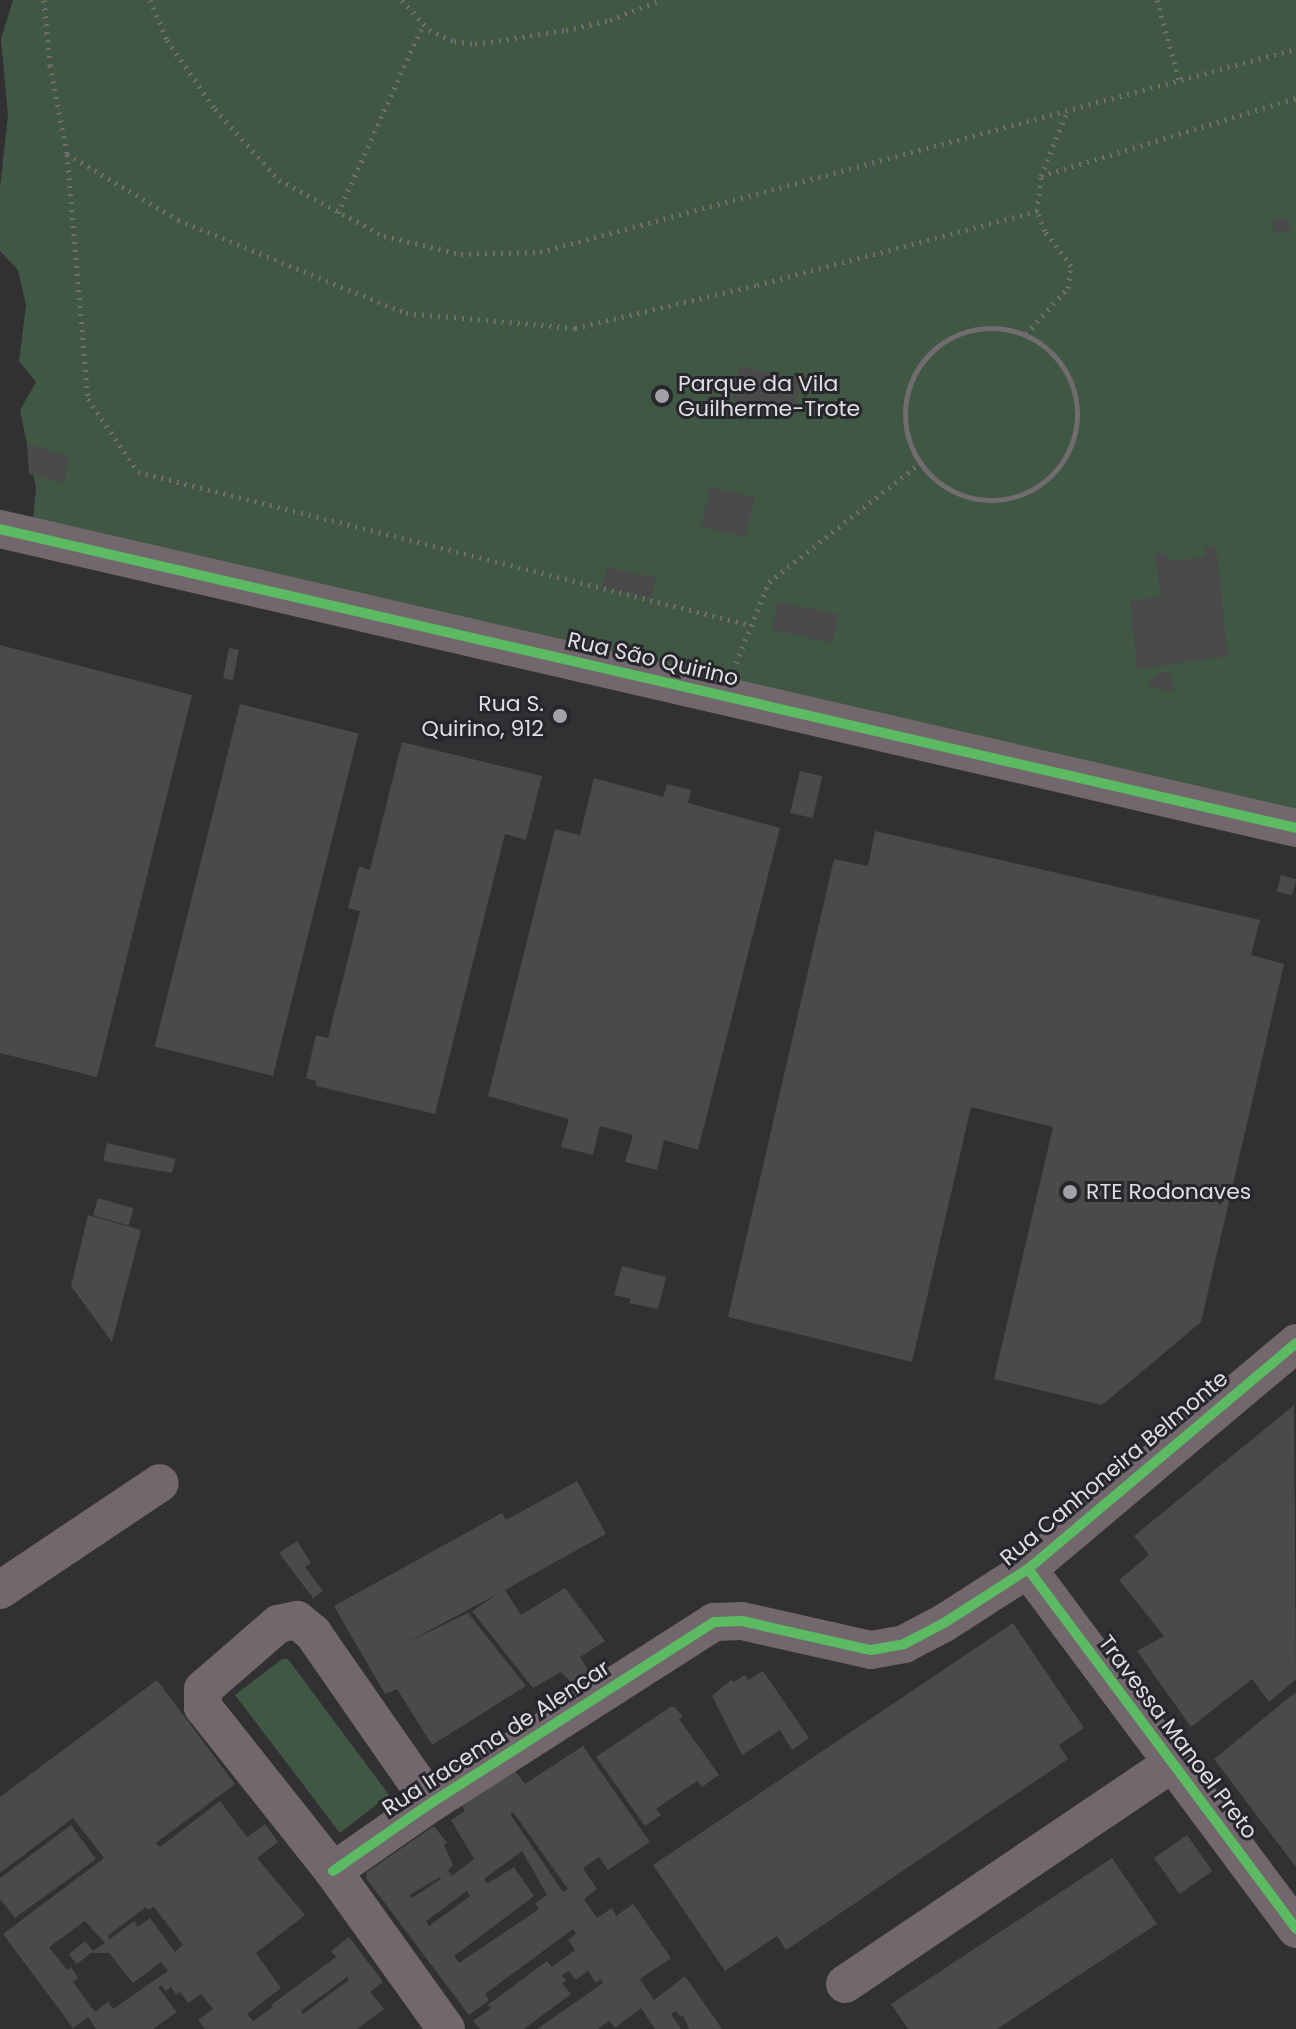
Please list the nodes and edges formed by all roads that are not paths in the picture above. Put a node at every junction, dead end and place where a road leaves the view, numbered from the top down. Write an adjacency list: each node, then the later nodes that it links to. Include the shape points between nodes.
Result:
1 (0, 529): 2 (street, Rua São Quirino)
2 (1296, 828)
3 (1296, 1343): 5 (street, Rua Canhoneira Belmonte)
4 (160, 1483): 6 (street)
5 (1028, 1569): 7 (street, Rua Canhoneira Belmonte, via 904,1644 871,1650 729,1619); 8 (street, Travessa Manoel Preto)
6 (0, 1590)
7 (682, 1641): 9 (street, Rua Iracema de Alencar)
8 (1173, 1763): 11 (street, Travessa Manoel Preto); 12 (street)
9 (431, 1803): 10 (street, Rua Iracema de Alencar); 10 (street, via 313,1633 297,1620 278,1624 211,1679 201,1696 203,1707)
10 (333, 1871): 13 (street)
11 (1296, 1929)
12 (845, 1984)
13 (446, 2029)

